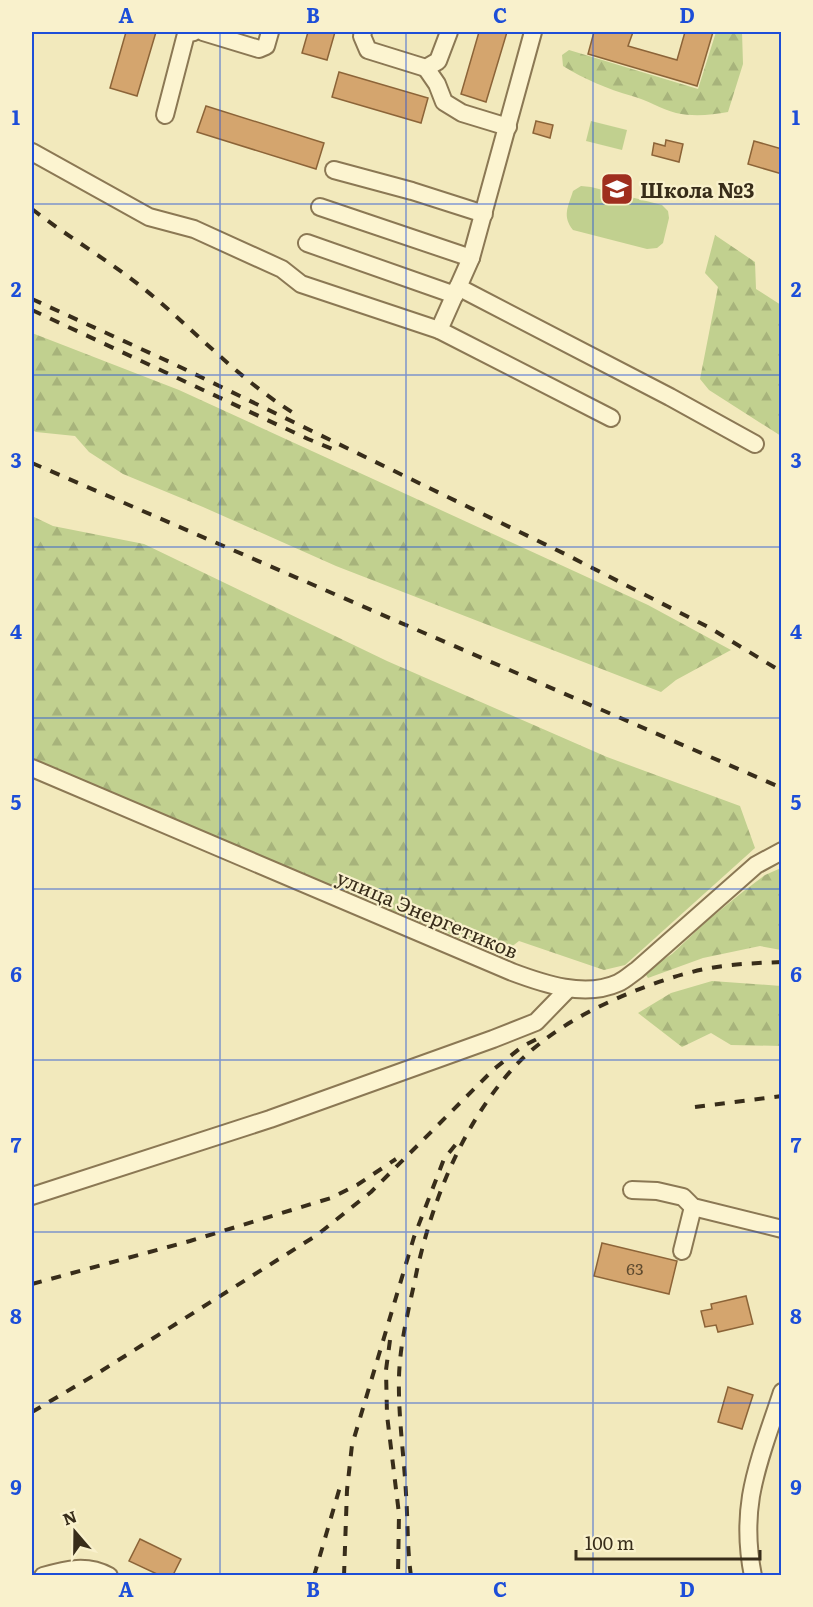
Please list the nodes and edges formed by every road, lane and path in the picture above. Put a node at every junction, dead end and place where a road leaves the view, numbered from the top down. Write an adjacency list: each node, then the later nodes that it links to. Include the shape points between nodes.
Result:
1 (194, 32): 8 (street, via 186,34)
2 (203, 32): 3 (street, via 259,49 266,46)
3 (270, 32)
4 (363, 32): 7 (street, via 368,50)
5 (449, 32): 7 (street, via 438,61)
6 (533, 32): 9 (street)
7 (426, 68): 9 (street, via 444,102 462,113)
8 (165, 115)
9 (508, 127): 13 (street)
10 (32, 152): 17 (street, via 149,217 194,229 282,269 301,284)
11 (334, 170): 13 (street)
12 (320, 207): 15 (street)
13 (484, 214): 15 (street)
14 (306, 243): 16 (street)
15 (471, 258): 16 (street)
16 (457, 291): 17 (street); 19 (street)
17 (439, 330): 18 (street)
18 (611, 418)
19 (755, 444)
20 (32, 768): 22 (street, улица Энергетиков, via 512,972)
21 (782, 851): 22 (street, улица Энергетиков, via 756,865 619,982 603,988)
22 (568, 989): 24 (street, via 536,1022 493,1039 270,1119)
23 (632, 1190): 25 (street, via 683,1197)
24 (32, 1196)
25 (693, 1207): 26 (street); 27 (street)
26 (782, 1229)
27 (682, 1251)
28 (782, 1392): 31 (street, via 750,1498)
29 (43, 1575): 30 (street, via 79,1568)
30 (109, 1575)
31 (753, 1575)

